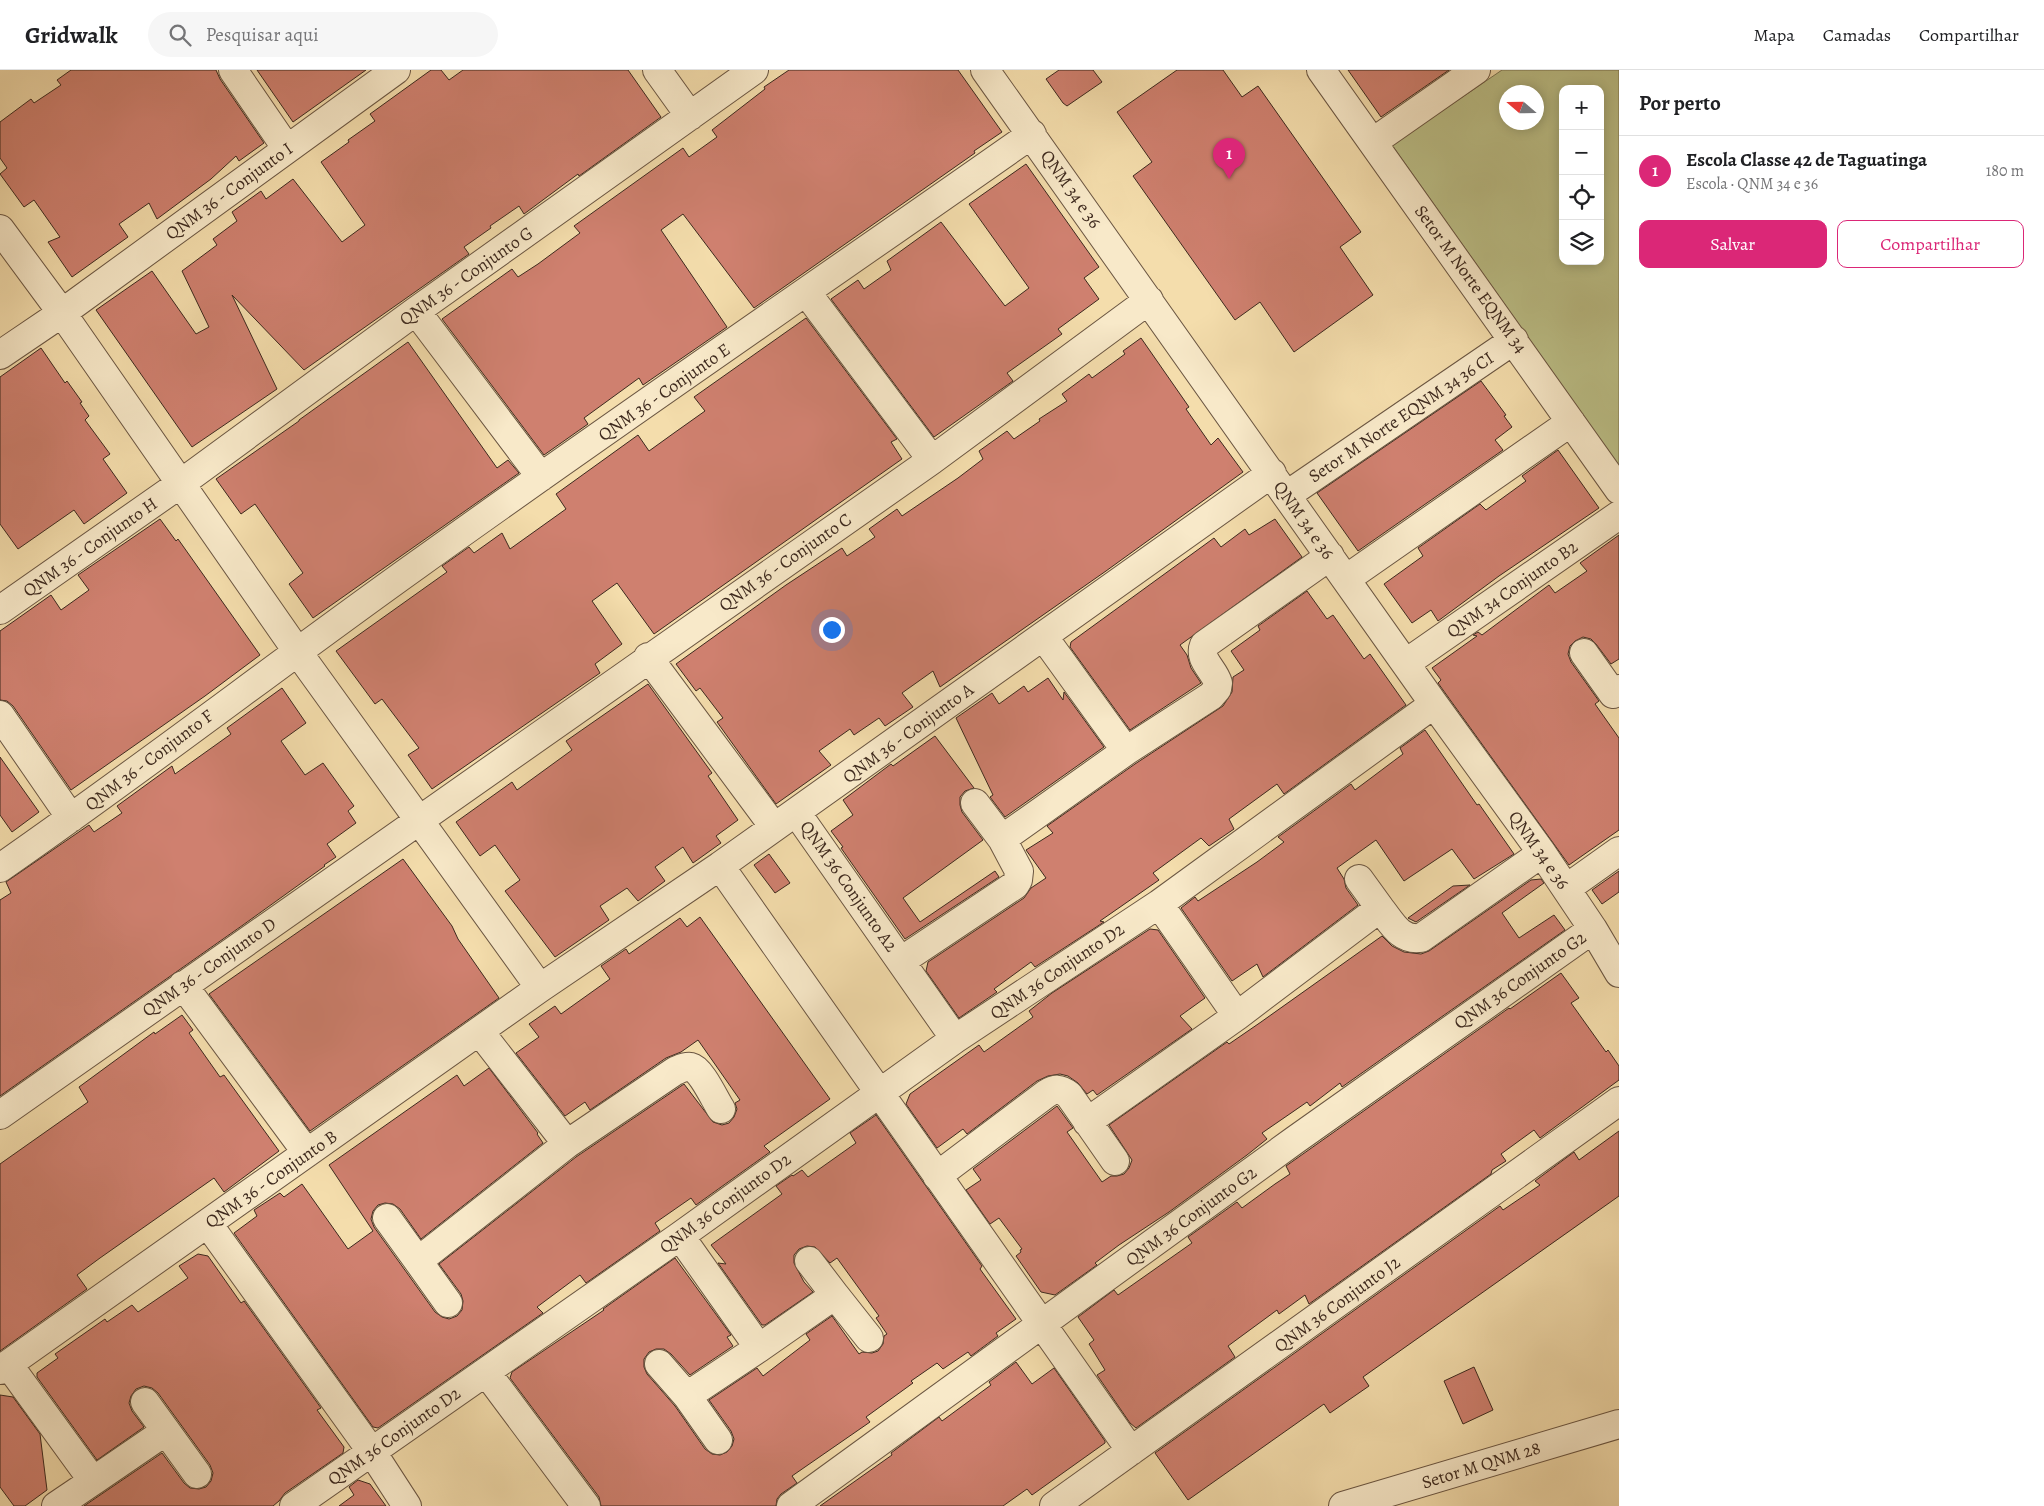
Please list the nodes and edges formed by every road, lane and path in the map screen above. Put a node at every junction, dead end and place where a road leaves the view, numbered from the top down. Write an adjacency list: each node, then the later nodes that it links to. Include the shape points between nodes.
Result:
1 (233, 70): 11 (street)
2 (396, 70): 11 (street, QNM 36 - Conjunto I)
3 (657, 70): 8 (street)
4 (754, 70): 8 (street, QNM 36 - Conjunto G)
5 (985, 70): 9 (street, QNM 34 e 36)
6 (1321, 70): 10 (street, Setor M Norte EQNM 34)
7 (1476, 70): 10 (street)
8 (690, 116): 15 (street, QNM 36 - Conjunto G)
9 (1032, 134): 13 (street, QNM 36 - Conjunto E); 14 (street, QNM 34 e 36)
10 (1372, 142): 17 (street, Setor M Norte EQNM 34)
11 (287, 149): 16 (street, QNM 36 - Conjunto I)
12 (0, 229): 16 (street)
13 (807, 293): 20 (street); 22 (street, QNM 36 - Conjunto E)
14 (1149, 300): 20 (street, QNM 36 - Conjunto C); 21 (street, QNM 34 e 36)
15 (416, 311): 22 (street); 23 (street, QNM 36 - Conjunto G)
16 (62, 313): 18 (street, QNM 36 - Conjunto I); 23 (street)
17 (1514, 340): 19 (street, Setor M Norte EQNM 34); 25 (street, Setor M Norte EQNM 34 36 CI)
18 (0, 355)
19 (1572, 422): 24 (street, Setor M Norte EQNM 34); 28 (street)
20 (932, 460): 33 (street, QNM 36 - Conjunto C)
21 (1272, 473): 25 (street, QNM 34 e 36); 30 (street, QNM 36 - Conjunto A)
22 (541, 476): 31 (street, QNM 36 - Conjunto E)
23 (180, 484): 29 (street, QNM 36 - Conjunto H); 31 (street)
24 (1619, 490)
25 (1287, 495): 27 (street, QNM 34 e 36)
26 (1619, 515): 34 (street, QNM 34 Conjunto B2)
27 (1330, 556): 28 (street, QNM 34 e 36); 38 (street, via 1204,645 1203,657 1217,678 1217,689)
28 (1346, 579): 34 (street, QNM 34 e 36)
29 (0, 610)
30 (1043, 636): 38 (street); 40 (street, QNM 36 - Conjunto A)
31 (297, 651): 41 (street, QNM 36 - Conjunto F); 42 (street)
32 (1584, 653): 35 (street)
33 (648, 658): 42 (street, QNM 36 - Conjunto C); 43 (street)
34 (1406, 663): 36 (street, QNM 34 e 36)
35 (1617, 695)
36 (1434, 704): 46 (street, QNM 34 e 36); 51 (street, QNM 36 Conjunto D2)
37 (0, 715): 41 (street)
38 (1126, 752): 44 (street)
39 (975, 803): 44 (street, QNM 36 Conjunto A2)
40 (796, 812): 43 (street, QNM 36 - Conjunto A); 54 (street, QNM 36 Conjunto A2)
41 (71, 818): 48 (street, QNM 36 - Conjunto F)
42 (419, 822): 56 (street, QNM 36 - Conjunto D); 57 (street)
43 (774, 827): 47 (street, QNM 36 - Conjunto A)
44 (1002, 839): 54 (street, QNM 36 Conjunto A2, via 1019,870 1014,885)
45 (1619, 851): 50 (street)
46 (1542, 853): 50 (street, QNM 34 e 36); 52 (street, via 1421,938 1411,939 1400,934)
47 (720, 866): 57 (street, QNM 36 - Conjunto A); 61 (street)
48 (0, 868)
49 (1359, 879): 52 (street)
50 (1567, 888): 53 (street, QNM 34 e 36)
51 (1159, 904): 58 (street); 60 (street, QNM 36 Conjunto D2)
52 (1380, 908): 58 (street)
53 (1593, 929): 55 (street, QNM 34 e 36); 77 (street, QNM 36 Conjunto G2)
54 (901, 961): 60 (street, QNM 36 Conjunto A2)
55 (1619, 973)
56 (183, 985): 64 (street, QNM 36 - Conjunto D); 67 (street)
57 (540, 988): 59 (street, QNM 36 - Conjunto B)
58 (1237, 1016): 65 (street)
59 (480, 1032): 66 (street); 67 (street, QNM 36 - Conjunto B)
60 (956, 1039): 61 (street, QNM 36 Conjunto D2)
61 (880, 1092): 69 (street); 72 (street, QNM 36 Conjunto D2)
62 (1619, 1101): 88 (street, QNM 36 Conjunto J2)
63 (721, 1109): 66 (street, via 699,1073 692,1067 684,1067)
64 (0, 1115)
65 (1088, 1122): 68 (street); 69 (street, via 1068,1095 1059,1089 1052,1090)
66 (567, 1144): 73 (street)
67 (308, 1153): 71 (street, QNM 36 - Conjunto B)
68 (1115, 1161)
69 (937, 1176): 77 (street)
70 (387, 1218): 73 (street)
71 (208, 1224): 81 (street, QNM 36 - Conjunto B); 89 (street)
72 (680, 1236): 79 (street); 82 (street, QNM 36 Conjunto D2)
73 (418, 1261): 76 (street)
74 (809, 1261): 75 (street)
75 (835, 1295): 78 (street); 79 (street)
76 (448, 1303)
77 (1042, 1324): 88 (street); 96 (street, QNM 36 Conjunto G2)
78 (869, 1338)
79 (759, 1348): 83 (street)
80 (659, 1364): 83 (street)
81 (4, 1367): 91 (street)
82 (486, 1372): 89 (street, QNM 36 Conjunto D2); 95 (street)
83 (687, 1396): 87 (street)
84 (145, 1402): 86 (street)
85 (1619, 1424): 98 (street, Setor M QNM 28)
86 (166, 1431): 90 (street); 91 (street)
87 (718, 1440)
88 (1131, 1451): 97 (street, QNM 36 Conjunto J2)
89 (372, 1452): 93 (street, QNM 36 Conjunto D2); 94 (street)
90 (197, 1474)
91 (93, 1481): 92 (street)
92 (56, 1506)
93 (294, 1506)
94 (407, 1506)
95 (586, 1506)
96 (791, 1506)
97 (1054, 1506)
98 (1343, 1506)

